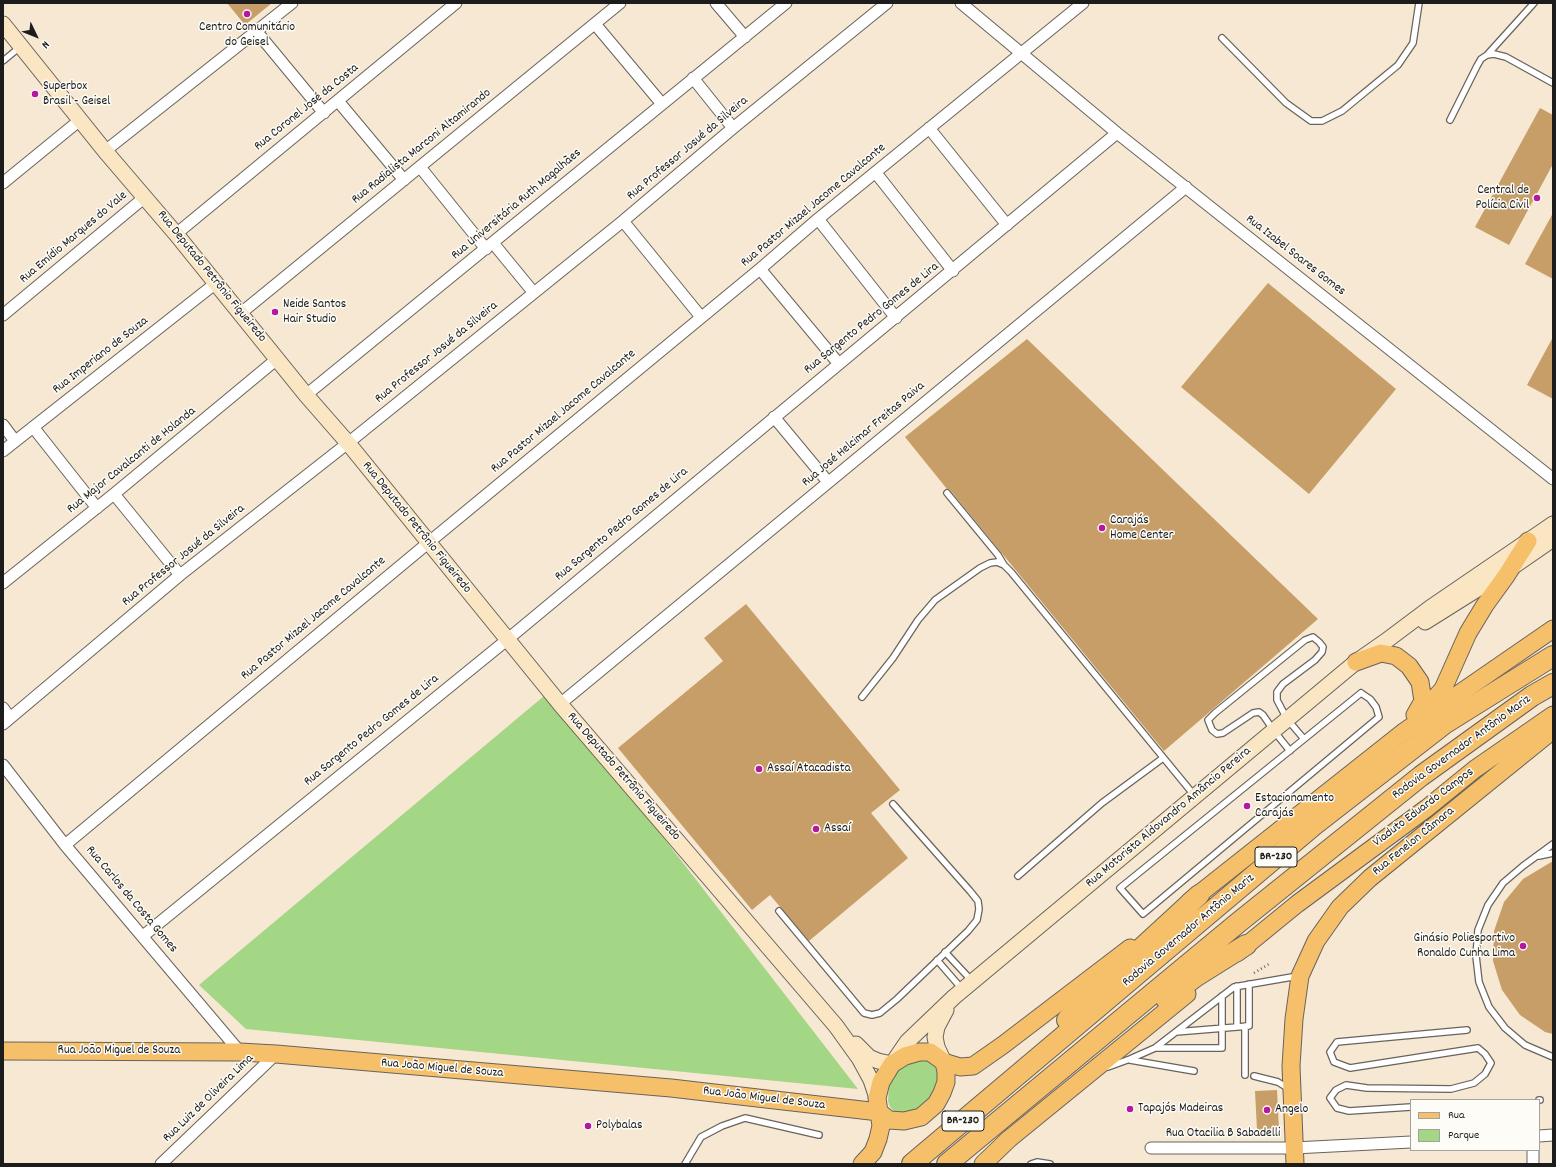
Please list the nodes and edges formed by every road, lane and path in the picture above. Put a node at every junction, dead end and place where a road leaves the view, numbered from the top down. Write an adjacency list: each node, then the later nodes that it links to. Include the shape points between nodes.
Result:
1 (292, 3): 13 (street)
2 (456, 3): 22 (street, Rua Coronel José da Costa)
3 (620, 3): 12 (street, Rua Radialista Marconi Altamirando)
4 (716, 3): 14 (street)
5 (786, 3): 14 (street, Rua Universitária Ruth Magalhães)
6 (887, 3): 27 (street, Rua Professor Josué da Silveira)
7 (961, 3): 17 (street, Rua Izabel Soares Gomes)
8 (1083, 3): 17 (street, Rua Pastor Mizael Jacome Cavalcante)
9 (1419, 3): 15 (lane, via 1413,43 1398,65 1342,111 1322,121 1311,121 1286,103)
10 (1534, 3): 18 (lane)
11 (3, 24): 16 (street, Rua Deputado Petrônio Figueiredo)
12 (595, 24): 23 (street); 31 (street, Rua Radialista Marconi Altamirando)
13 (257, 32): 24 (street); 30 (street)
14 (745, 37): 20 (street, Rua Universitária Ruth Magalhães)
15 (1222, 38)
16 (21, 47): 19 (lane); 25 (street, Rua Deputado Petrônio Figueiredo)
17 (1022, 53): 28 (street, Rua Pastor Mizael Jacome Cavalcante); 29 (street, Rua Izabel Soares Gomes)
18 (1486, 55): 21 (lane, via 1506,57); 26 (lane, via 1477,66)
19 (3, 61)
20 (693, 78): 23 (street, Rua Universitária Ruth Magalhães); 27 (street)
21 (1553, 83)
22 (338, 101): 24 (street, Rua Coronel José da Costa); 33 (street)
23 (662, 104): 41 (street, Rua Universitária Ruth Magalhães)
24 (324, 112): 40 (street, Rua Coronel José da Costa)
25 (80, 120): 30 (street, Rua Deputado Petrônio Figueiredo); 34 (street)
26 (1450, 120)
27 (733, 128): 38 (street, Rua Professor Josué da Silveira)
28 (929, 128): 32 (street, Rua Pastor Mizael Jacome Cavalcante); 39 (street)
29 (1117, 133): 35 (street, Rua Izabel Soares Gomes); 39 (street, Rua Sargento Pedro Gomes de Lira)
30 (105, 151): 36 (street, Rua Deputado Petrônio Figueiredo)
31 (420, 167): 33 (street, Rua Radialista Marconi Altamirando); 41 (street)
32 (876, 173): 37 (street, Rua Pastor Mizael Jacome Cavalcante); 43 (street)
33 (404, 180): 46 (street, Rua Radialista Marconi Altamirando)
34 (3, 183)
35 (1186, 187): 59 (street, Rua Izabel Soares Gomes); 60 (street, Rua José Helcimar Freitas Paiva)
36 (145, 197): 40 (street, Rua Deputado Petrônio Figueiredo); 47 (street, Rua Emídio Marques do Vale)
37 (818, 219): 42 (street, Rua Pastor Mizael Jacome Cavalcante); 49 (street)
38 (623, 221): 45 (street, Rua Professor Josué da Silveira); 48 (street)
39 (1006, 225): 43 (street, Rua Sargento Pedro Gomes de Lira)
40 (176, 234): 44 (street, Rua Deputado Petrônio Figueiredo)
41 (490, 246): 45 (street); 52 (street, Rua Universitária Ruth Magalhães)
42 (760, 269): 48 (street, Rua Pastor Mizael Jacome Cavalcante); 51 (street)
43 (953, 270): 49 (street, Rua Sargento Pedro Gomes de Lira)
44 (216, 283): 46 (street, Rua Deputado Petrônio Figueiredo); 55 (street, Rua Imperiano de Souza)
45 (534, 293): 57 (street, Rua Professor Josué da Silveira)
46 (241, 313): 50 (street, Rua Deputado Petrônio Figueiredo)
47 (3, 315)
48 (701, 317): 67 (street, Rua Pastor Mizael Jacome Cavalcante)
49 (896, 318): 51 (street, Rua Sargento Pedro Gomes de Lira)
50 (277, 359): 52 (street, Rua Deputado Petrônio Figueiredo); 62 (street, Rua Major Cavalcanti de Holanda)
51 (839, 364): 53 (street, Rua Sargento Pedro Gomes de Lira)
52 (306, 395): 57 (street, Rua Deputado Petrônio Figueiredo)
53 (774, 417): 60 (street); 73 (street, Rua Sargento Pedro Gomes de Lira)
54 (3, 426): 56 (street)
55 (33, 427): 56 (street, Rua Imperiano de Souza); 63 (street)
56 (15, 440): 58 (street, Rua Imperiano de Souza)
57 (348, 443): 67 (street, Rua Deputado Petrônio Figueiredo); 70 (street, Rua Professor Josué da Silveira)
58 (3, 451)
59 (1553, 479)
60 (828, 482): 79 (street, Rua José Helcimar Freitas Paiva)
61 (947, 493): 68 (lane)
62 (114, 494): 63 (street, Rua Major Cavalcanti de Holanda); 70 (street)
63 (96, 508): 71 (street, Rua Major Cavalcanti de Holanda)
64 (1553, 524): 66 (street, Rua Motorista Aldovandro Amâncio Pereira)
65 (1553, 539): 69 (street, Rua Motorista Aldovandro Amâncio Pereira)
66 (1528, 541): 69 (main road); 74 (street, Rua Motorista Aldovandro Amâncio Pereira)
67 (428, 543): 73 (street, Rua Deputado Petrônio Figueiredo); 94 (street, Rua Pastor Mizael Jacome Cavalcante)
68 (1004, 565): 78 (lane, via 990,562 935,600); 89 (lane)
69 (1511, 568): 74 (street, Rua Motorista Aldovandro Amâncio Pereira, via 1435,616); 86 (main road, via 1472,628 1443,689)
70 (180, 575): 83 (street, Rua Professor Josué da Silveira)
71 (3, 584)
72 (1553, 629): 86 (main road)
73 (508, 639): 79 (street, Rua Deputado Petrônio Figueiredo); 100 (street, Rua Sargento Pedro Gomes de Lira)
74 (1386, 641): 76 (street, Rua Motorista Aldovandro Amâncio Pereira)
75 (1553, 656): 127 (highway, Rodovia Governador Antônio Mariz / BR-230, via 1444,724 1314,825)
76 (1356, 662): 82 (street, Rua Motorista Aldovandro Amâncio Pereira); 86 (main road, via 1381,653 1396,656 1409,666 1420,682 1423,701)
77 (1553, 684): 128 (highway, Rodovia Governador Antônio Mariz / BR-230, via 1532,696 1421,776)
78 (862, 697)
79 (560, 704): 109 (street, Rua Deputado Petrônio Figueiredo)
80 (3, 708): 83 (street)
81 (1553, 715): 101 (main road, Viaduto Eduardo Campos, via 1475,769)
82 (1287, 719): 85 (street, Rua Motorista Aldovandro Amâncio Pereira); 85 (lane, via 1277,700 1277,692 1322,652 1322,647 1313,637 1305,640 1208,720 1212,730 1217,734 1223,733 1253,712 1259,712); 87 (lane)
83 (7, 721)
84 (1553, 730): 104 (main road, Rua Fenelon Câmara, via 1370,878 1340,908 1316,941)
85 (1274, 731): 88 (lane); 91 (street, Rua Motorista Aldovandro Amâncio Pereira)
86 (1405, 731): 98 (main road, BR-230)
87 (1304, 739): 88 (lane); 88 (lane, via 1361,693 1376,707 1379,717 1143,914 1120,888)
88 (1290, 751)
89 (1163, 758): 91 (lane); 97 (lane, via 1102,803)
90 (3, 765): 94 (street, Rua Carlos da Costa Gomes)
91 (1195, 797): 107 (street, Rua Motorista Aldovandro Amâncio Pereira)
92 (893, 804): 102 (lane, via 978,901 977,920)
93 (1553, 844): 96 (lane)
94 (65, 845): 100 (street, Rua Carlos da Costa Gomes)
95 (1553, 853): 96 (lane)
96 (1536, 856): 119 (lane, via 1503,883 1488,905 1478,930 1476,956 1479,982 1486,1001 1505,1028 1525,1045)
97 (1018, 876)
98 (1199, 895): 121 (main road, via 1003,1046 973,1066 960,1067); 127 (highway, via 1086,999)
99 (779, 911): 103 (lane, via 864,1013 880,1013)
100 (143, 936): 117 (street, Rua Carlos da Costa Gomes)
101 (1246, 945): 124 (main road, Viaduto Eduardo Campos); 128 (highway, via 1195,977)
102 (945, 952): 103 (lane); 107 (lane)
103 (937, 960): 107 (lane)
104 (1300, 976): 105 (lane); 129 (main road, Rua Fenelon Câmara, via 1294,1019)
105 (1249, 984): 106 (lane); 110 (lane, via 1249,1026)
106 (1237, 986): 108 (lane); 111 (lane)
107 (963, 989): 121 (street, Rua Motorista Aldovandro Amâncio Pereira, via 937,1027 937,1047); 122 (street, Rua Motorista Aldovandro Amâncio Pereira, via 907,1042)
108 (1222, 996): 112 (lane); 114 (lane)
109 (836, 1026): 122 (street, Rua Deputado Petrônio Figueiredo, via 869,1057); 130 (street, Rua Deputado Petrônio Figueiredo, via 871,1080)
110 (1245, 1026): 111 (lane); 125 (lane)
111 (1237, 1027): 112 (lane)
112 (1222, 1028): 114 (lane); 115 (lane, via 1222,1048)
113 (1467, 1030): 131 (lane, via 1338,1042 1330,1052 1334,1062 1350,1068 1478,1048 1486,1054 1491,1063 1485,1074 1474,1083 1451,1089 1346,1086 1336,1090 1330,1098 1337,1108 1349,1111)
114 (1176, 1032): 115 (lane)
115 (1155, 1048): 120 (lane)
116 (3, 1051): 117 (main road, Rua João Miguel de Souza)
117 (240, 1052): 118 (main road, Rua João Miguel de Souza)
118 (276, 1054): 130 (main road, Rua João Miguel de Souza); 139 (street, Rua Luiz de Oliveira Lima)
119 (1553, 1057)
120 (1130, 1060): 123 (lane); 124 (lane)
121 (944, 1062): 122 (main road, via 930,1052 919,1052 905,1056); 130 (main road, via 946,1082 942,1093 936,1104 921,1117 904,1122 890,1120)
122 (892, 1064): 130 (main road, via 881,1082)
123 (1194, 1071)
124 (1092, 1072): 144 (main road, Viaduto Eduardo Campos, via 1009,1139)
125 (1245, 1075)
126 (1254, 1076): 129 (lane, via 1278,1082)
127 (1014, 1078): 142 (highway, Rodovia Governador Antônio Mariz / BR-230)
128 (1043, 1084): 143 (highway, Rodovia Governador Antônio Mariz / BR-230)
129 (1292, 1092): 138 (main road, Rua Fenelon Câmara)
130 (878, 1105): 141 (main road, via 881,1126 878,1139 873,1152)
131 (1410, 1107)
132 (819, 1135): 140 (lane, via 745,1118 701,1137)
133 (1553, 1135): 134 (street)
134 (1540, 1136)
135 (1410, 1142): 138 (street, Rua Otacilia B Sabadelli)
136 (1151, 1148): 138 (street, Rua Otacilia B Sabadelli)
137 (1533, 1151): 147 (street)
138 (1295, 1156)
139 (161, 1164)
140 (685, 1164)
141 (862, 1164)
142 (912, 1164)
143 (947, 1164)
144 (983, 1164)
145 (1031, 1164): 146 (lane)
146 (1050, 1164)
147 (1533, 1164)

